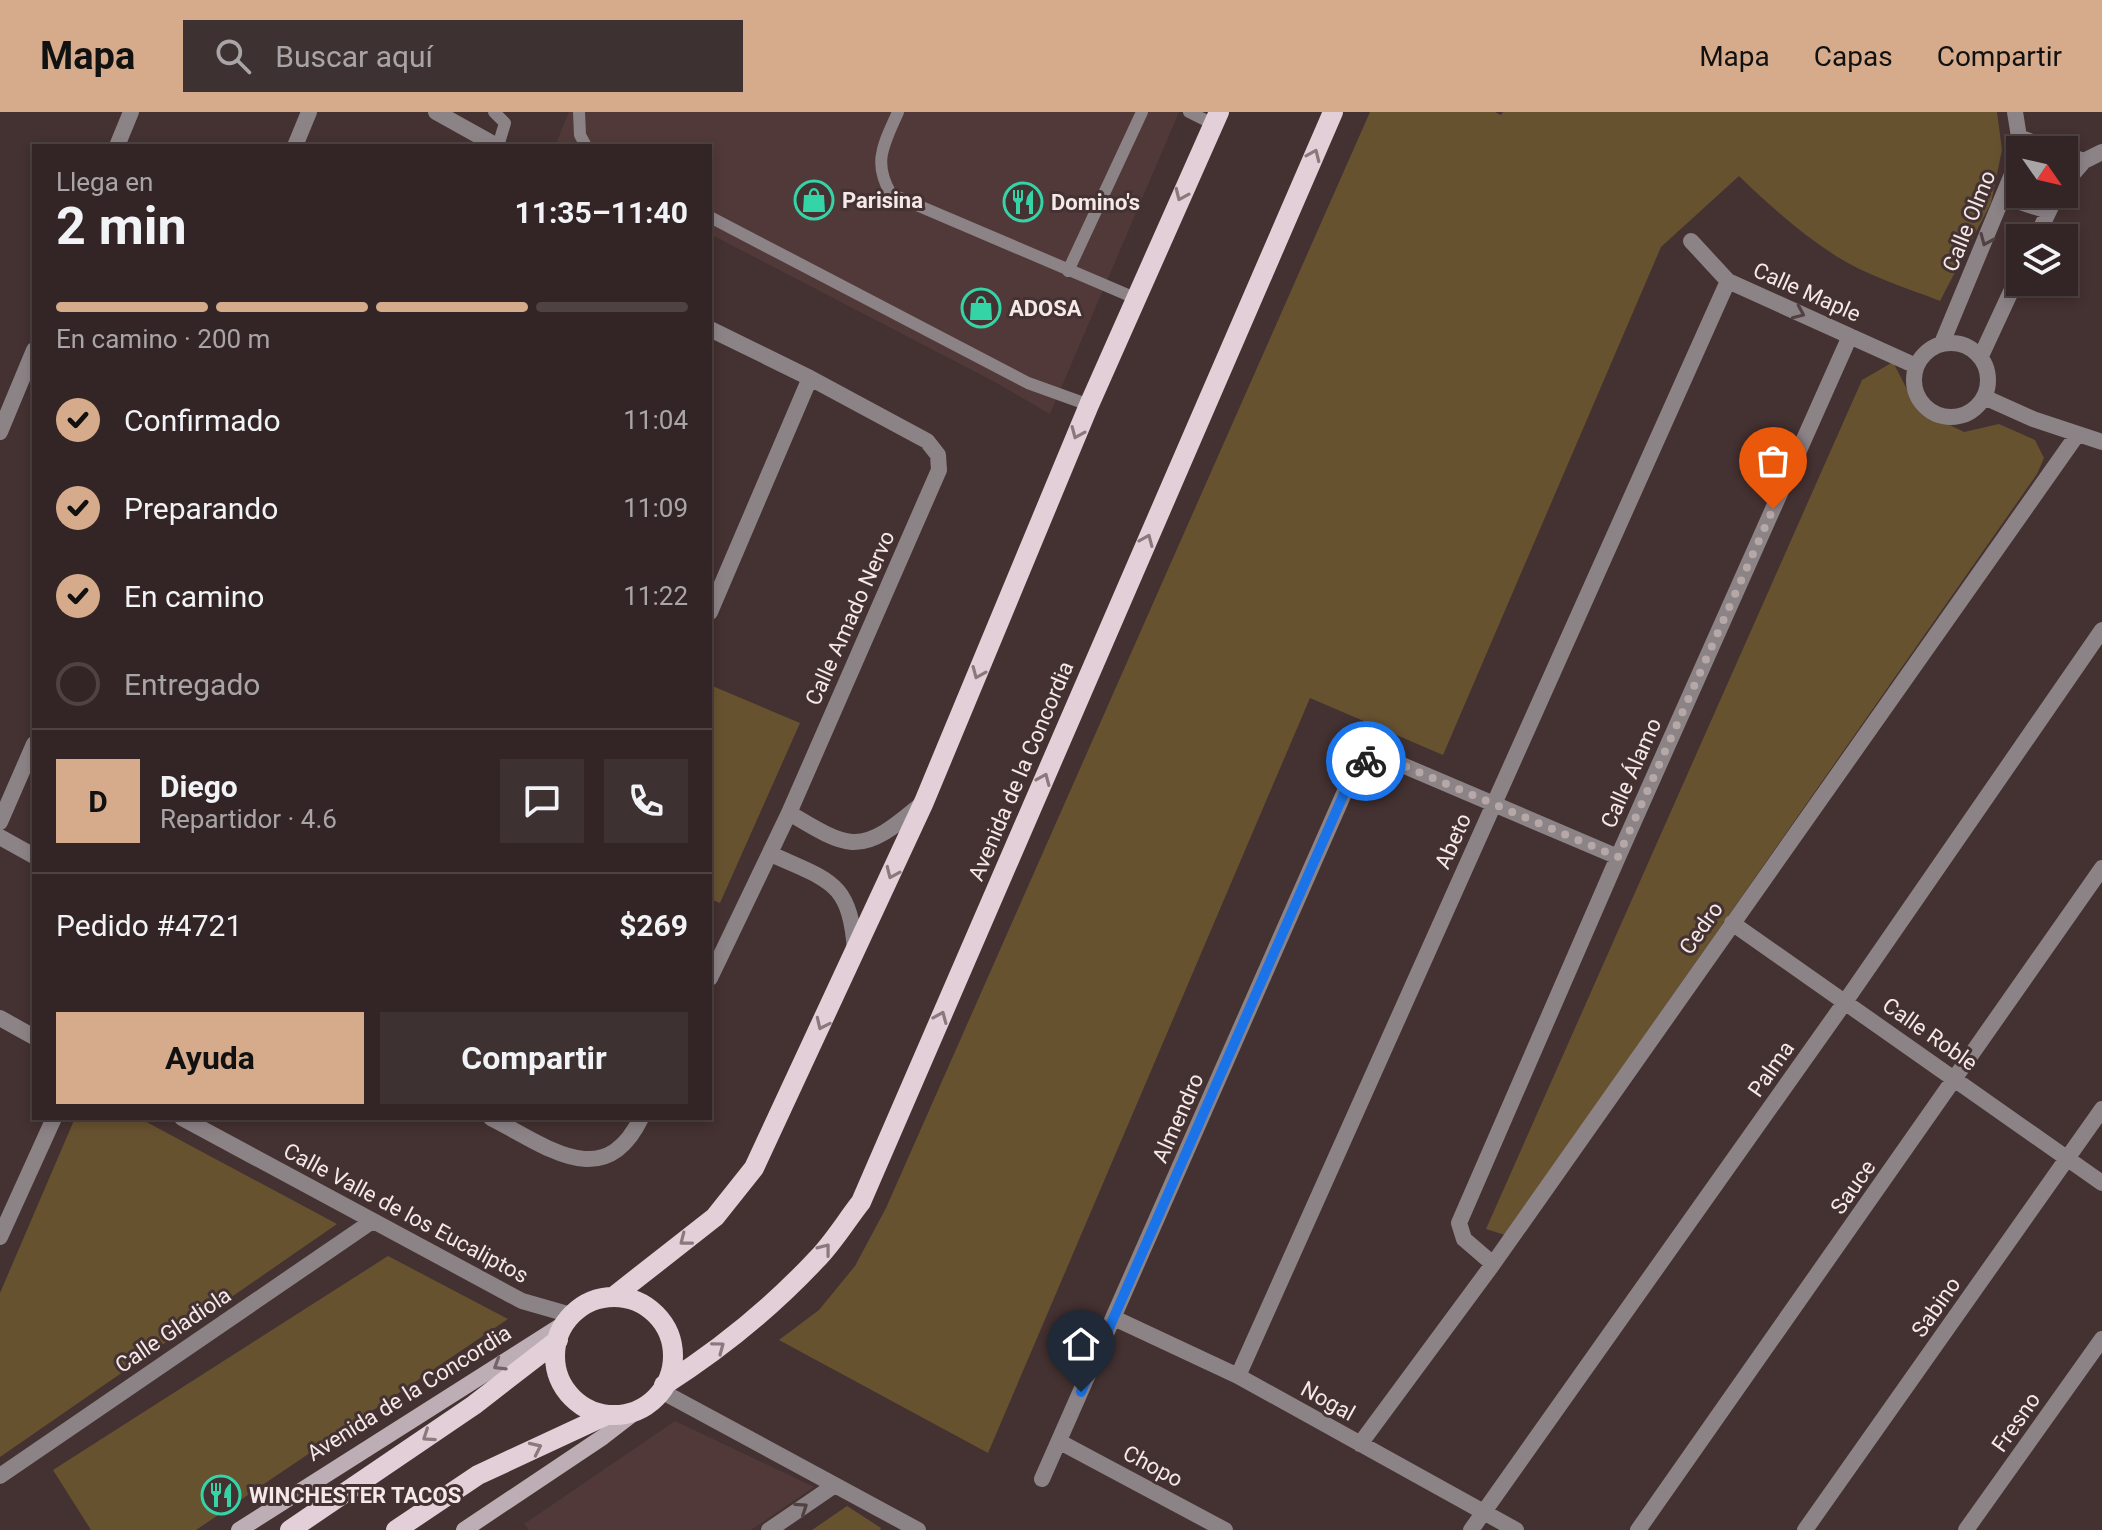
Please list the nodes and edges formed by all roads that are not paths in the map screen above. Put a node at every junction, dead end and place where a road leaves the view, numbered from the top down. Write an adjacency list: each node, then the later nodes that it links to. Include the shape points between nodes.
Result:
1 (131, 112): 14 (street)
2 (309, 112): 15 (street)
3 (494, 112): 16 (lane, via 505,123)
4 (579, 112): 17 (lane)
5 (898, 112): 29 (lane, via 879,160 891,194)
6 (1142, 112): 29 (lane)
7 (1189, 112): 11 (lane)
8 (1333, 112): 79 (main road, Avenida de la Concordia, one-way to 8, via 732,1337 818,1259 861,1202)
9 (2015, 112): 12 (street, Calle Olmo)
10 (442, 114): 13 (street)
11 (1216, 118): 32 (main road, one-way to 32)
12 (2019, 136)
13 (472, 140)
14 (118, 144)
15 (296, 144)
16 (498, 144)
17 (585, 144)
18 (2102, 152): 20 (street)
19 (2078, 159): 20 (street)
20 (2084, 161): 21 (street)
21 (2078, 168)
22 (2006, 192): 23 (street, Calle Olmo)
23 (2004, 197): 25 (street); 35 (street, Calle Olmo, one-way to 35)
24 (2050, 208): 25 (street)
25 (2048, 211): 27 (street)
26 (712, 218): 41 (lane, via 1028,383)
27 (2042, 224)
28 (1691, 241): 30 (street, Calle Maple)
29 (1068, 271): 32 (lane)
30 (1728, 281): 34 (street, Calle Maple, one-way to 34); 49 (street, Abeto)
31 (2009, 296): 37 (street)
32 (1135, 298): 41 (main road)
33 (712, 330): 39 (street)
34 (1850, 336): 38 (street, Calle Maple); 55 (street, Calle Álamo)
35 (1942, 343): 37 (street, via 1959,343); 38 (street)
36 (32, 354): 42 (street)
37 (1981, 356): 40 (street, via 1989,383)
38 (1916, 366): 40 (street, via 1915,391 1930,411 1954,418 1977,407)
39 (810, 378): 45 (street); 50 (street, Calle Amado Nervo, via 927,441 938,455 939,470)
40 (1984, 397): 43 (street)
41 (1089, 405): 48 (main road, one-way to 48)
42 (1, 424)
43 (2077, 435): 44 (street); 57 (street, Cedro)
44 (2102, 442)
45 (712, 607)
46 (2102, 630): 60 (street, Palma)
47 (32, 749): 51 (street)
48 (924, 802): 50 (street, via 873,838 853,842); 58 (main road, one-way to 58)
49 (1495, 803): 55 (street); 75 (street, Almendro, via 1381,756 1353,773); 78 (street, Abeto)
50 (789, 813): 53 (street, Calle Amado Nervo)
51 (0, 822)
52 (0, 837): 54 (street)
53 (771, 854): 58 (street, via 840,892 853,921); 59 (street, Calle Amado Nervo)
54 (32, 855)
55 (1618, 857): 73 (street, Calle Álamo, via 1459,1223 1464,1239)
56 (2102, 868): 63 (street, Sauce)
57 (1732, 923): 60 (street, Calle Roble); 73 (street, Cedro)
58 (856, 954): 74 (main road, one-way to 74, via 754,1168 715,1217)
59 (712, 974)
60 (1845, 1002): 63 (street, Calle Roble); 87 (street, Palma)
61 (0, 1018): 62 (street)
62 (32, 1036)
63 (1956, 1079): 69 (street, Calle Roble); 98 (street, Sauce)
64 (2102, 1109): 69 (street, Sabino)
65 (53, 1120): 72 (street)
66 (495, 1120): 67 (street, via 589,1161 623,1146)
67 (640, 1120)
68 (207, 1124): 71 (street, Calle Valle de los Eucaliptos)
69 (2067, 1159): 70 (street, Calle Roble); 99 (street, Sabino)
70 (2102, 1183)
71 (371, 1222): 76 (street, Calle Valle de los Eucaliptos); 84 (street, Calle Gladiola)
72 (0, 1237)
73 (1493, 1264): 83 (street, Cedro)
74 (613, 1297): 76 (main road, via 597,1299); 79 (main road, via 648,1307 671,1337 673,1356)
75 (1114, 1318): 78 (street, Nogal); 82 (street, Almendro)
76 (565, 1326): 81 (main road, via 555,1360 560,1379 571,1396); 89 (street, Avenida de la Concordia, one-way to 89); 90 (main road, Avenida de la Concordia, one-way to 90, via 474,1405)
77 (2102, 1339): 100 (street, Fresno)
78 (1238, 1376): 83 (street, Nogal)
79 (663, 1388): 80 (main road); 86 (street)
80 (638, 1410): 81 (main road); 92 (street)
81 (607, 1415): 91 (main road, one-way to 81, via 478,1475)
82 (1060, 1442): 85 (street, Almendro); 95 (street, Chopo)
83 (1360, 1444): 87 (street, Nogal)
84 (0, 1476)
85 (1042, 1479)
86 (835, 1485): 88 (street); 93 (street, one-way to 86)
87 (1484, 1512): 96 (street, Palma); 97 (street, Nogal)
88 (894, 1524): 94 (street)
89 (239, 1530)
90 (290, 1530)
91 (396, 1530)
92 (464, 1530)
93 (769, 1530)
94 (918, 1530)
95 (1225, 1530)
96 (1471, 1530)
97 (1516, 1530)
98 (1638, 1530)
99 (1805, 1530)
100 (1966, 1530)

